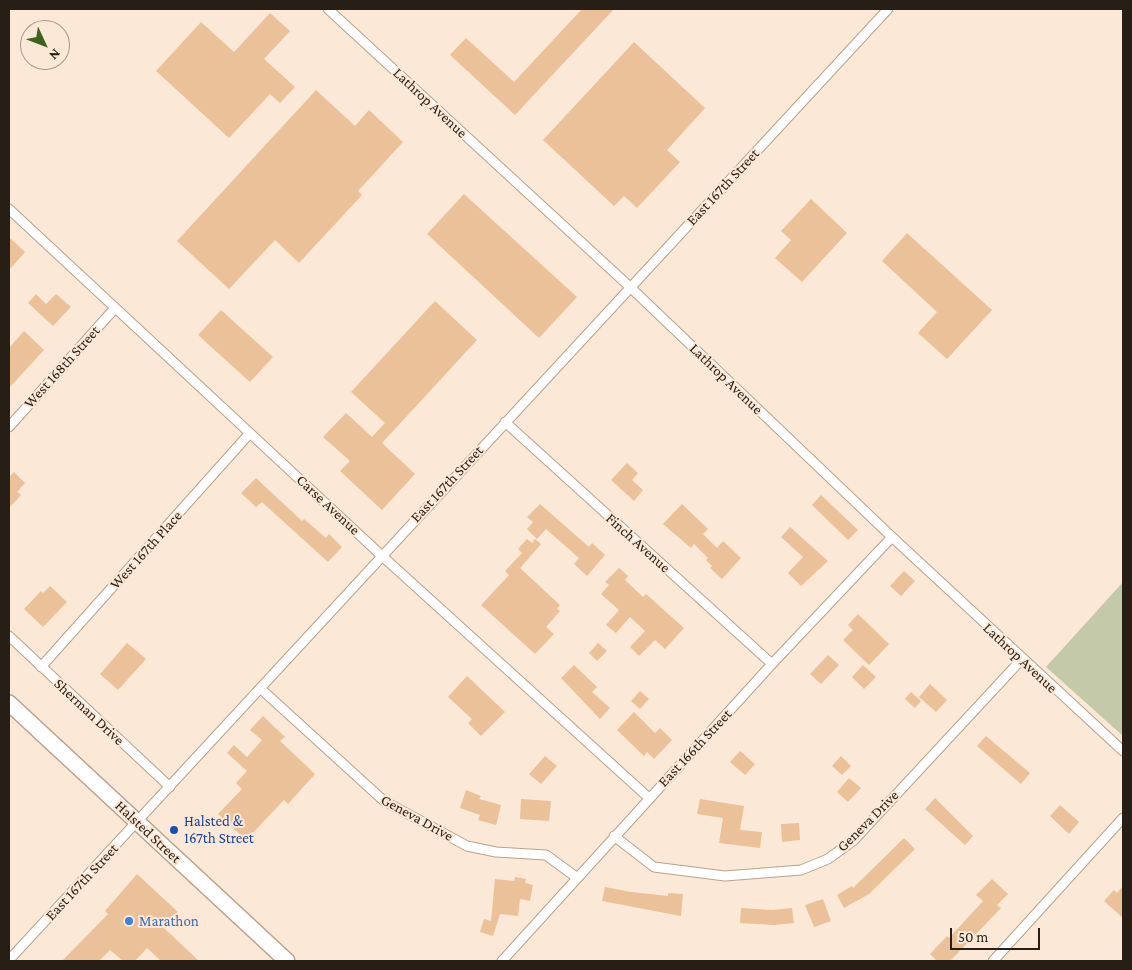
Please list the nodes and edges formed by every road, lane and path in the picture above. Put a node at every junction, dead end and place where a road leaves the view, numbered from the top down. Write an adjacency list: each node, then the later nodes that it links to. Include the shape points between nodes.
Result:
1 (328, 9): 4 (street, Lathrop Avenue)
2 (888, 9): 4 (street, East 167th Street)
3 (9, 209): 5 (street, Carse Avenue)
4 (630, 287): 6 (street, East 167th Street); 9 (street, Lathrop Avenue)
5 (115, 308): 7 (street, West 168th Street); 8 (street, Carse Avenue)
6 (505, 422): 10 (street, East 167th Street); 13 (street, Finch Avenue)
7 (9, 427)
8 (250, 432): 10 (street, Carse Avenue); 14 (street, West 167th Place)
9 (892, 537): 12 (street, Lathrop Avenue); 13 (street, East 166th Street)
10 (381, 555): 15 (street, East 167th Street); 19 (street, Carse Avenue)
11 (9, 636): 14 (street, Sherman Drive)
12 (1022, 659): 17 (street, Lathrop Avenue); 22 (street, Geneva Drive, via 854,840 828,859 801,870 725,876 654,867)
13 (772, 664): 19 (street, East 166th Street)
14 (41, 667): 18 (street, Sherman Drive)
15 (261, 689): 18 (street, East 167th Street); 23 (street, Geneva Drive, via 384,802 467,846 496,852 546,855)
16 (9, 703): 21 (main road, Halsted Street)
17 (1123, 751)
18 (170, 787): 21 (street, East 167th Street)
19 (649, 798): 22 (street, East 166th Street)
20 (1123, 818): 27 (street)
21 (138, 822): 24 (street, East 167th Street); 25 (main road, Halsted Street)
22 (614, 836): 23 (street, East 166th Street)
23 (576, 877): 26 (street, East 166th Street)
24 (12, 959)
25 (287, 961)
26 (502, 961)
27 (993, 961)

